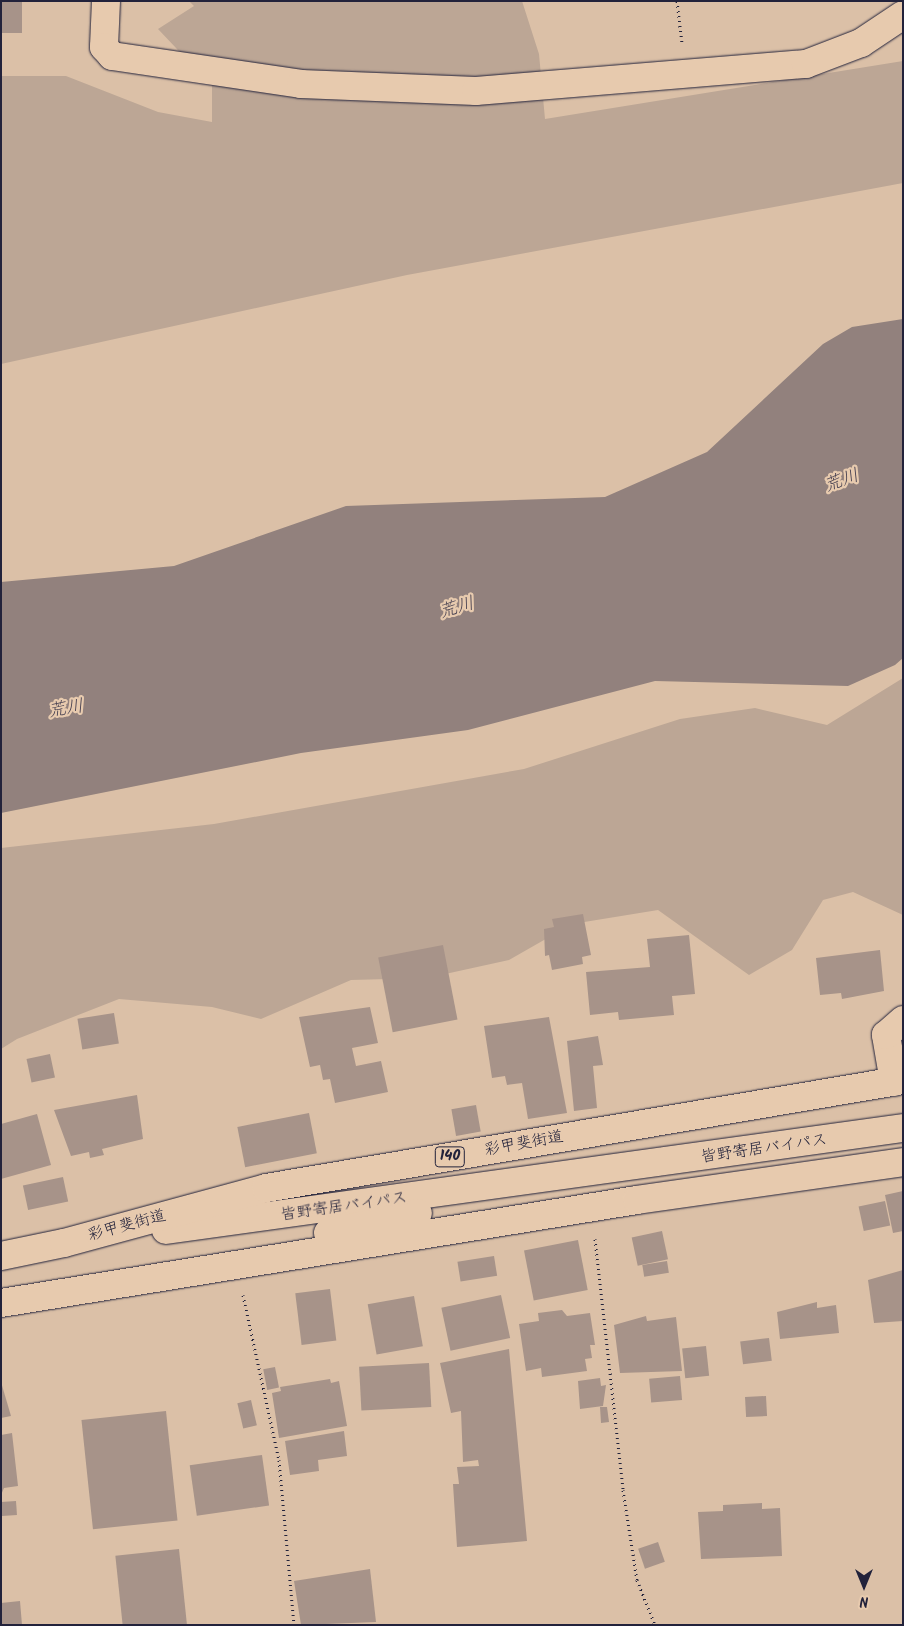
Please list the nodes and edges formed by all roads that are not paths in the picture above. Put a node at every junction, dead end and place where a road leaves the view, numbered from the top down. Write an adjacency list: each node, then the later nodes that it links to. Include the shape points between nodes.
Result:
1 (106, 1): 2 (main road, via 104,47 112,56 302,84 476,92 806,64 861,43)
2 (903, 15)
3 (903, 1020): 4 (main road, via 886,1035)
4 (898, 1081): 8 (main road, 彩甲斐街道 / 140, via 266,1188)
5 (903, 1128): 7 (main road, 皆野寄居バイパス / 140)
6 (903, 1162): 10 (main road, 140)
7 (624, 1169): 8 (main road, 皆野寄居バイパス / 140); 10 (main road, 皆野寄居バイパス / 140)
8 (64, 1243): 9 (main road, 彩甲斐街道 / 140)
9 (1, 1256)
10 (86, 1287): 11 (main road, 140)
11 (1, 1303)

